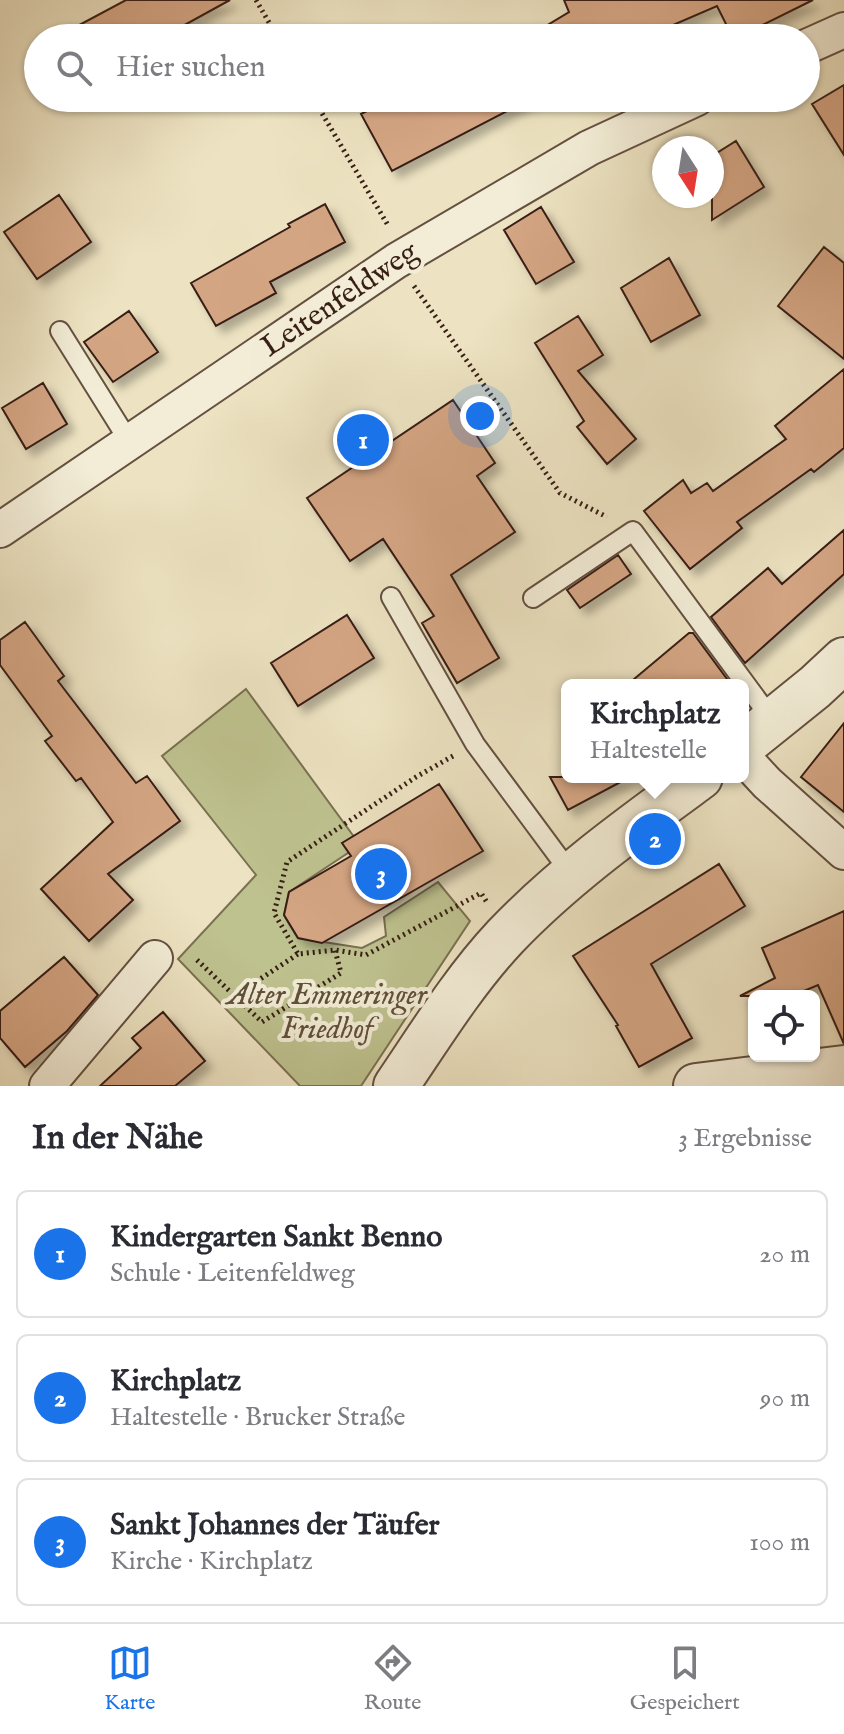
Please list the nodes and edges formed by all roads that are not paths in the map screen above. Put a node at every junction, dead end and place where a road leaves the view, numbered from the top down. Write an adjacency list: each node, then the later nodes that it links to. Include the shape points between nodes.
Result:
1 (844, 30): 2 (street)
2 (820, 41)
3 (667, 112): 5 (street, Leitenfeldweg, via 589,148 396,261)
4 (60, 331): 5 (lane)
5 (130, 443): 6 (street, Leitenfeldweg)
6 (0, 530)
7 (391, 597): 15 (lane, via 475,744)
8 (533, 598): 10 (lane, via 633,531)
9 (844, 660): 11 (street)
10 (725, 679)
11 (758, 733)
12 (749, 764): 14 (street)
13 (692, 783): 15 (street)
14 (844, 852)
15 (572, 875): 18 (street, via 508,934 474,975)
16 (155, 958): 19 (street)
17 (844, 1068): 20 (street)
18 (408, 1082)
19 (47, 1086)
20 (696, 1086)

